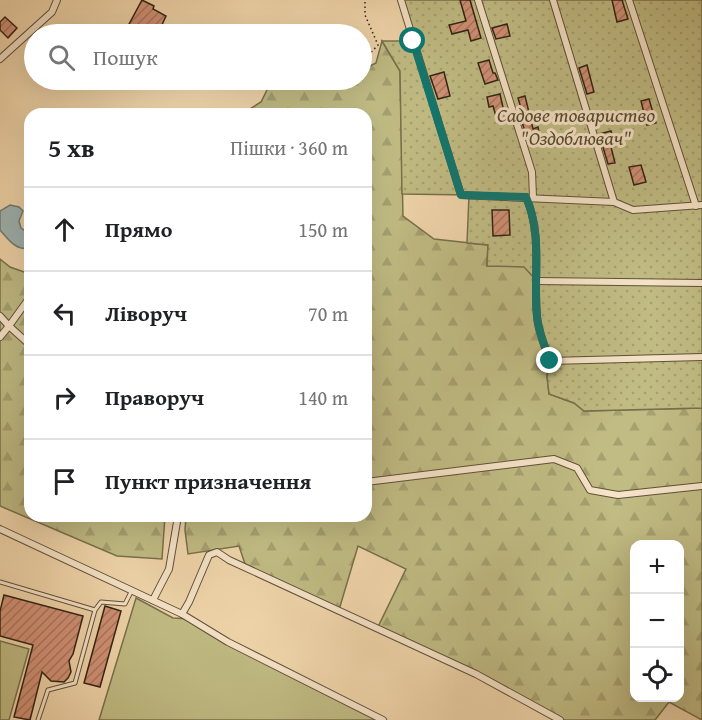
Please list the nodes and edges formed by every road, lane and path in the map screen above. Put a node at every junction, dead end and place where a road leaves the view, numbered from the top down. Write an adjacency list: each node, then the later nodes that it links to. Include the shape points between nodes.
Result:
1 (57, 0): 7 (street, via 52,12)
2 (365, 0): 8 (path)
3 (401, 0): 13 (street, via 461,195)
4 (478, 0): 13 (street, via 532,172)
5 (554, 0): 14 (street)
6 (629, 0): 15 (street)
7 (39, 24)
8 (369, 24)
9 (372, 31): 11 (path, via 378,45)
10 (24, 38): 12 (street)
11 (372, 51)
12 (0, 59)
13 (530, 197): 14 (street); 16 (street, via 537,239)
14 (614, 202): 15 (street, via 633,210)
15 (699, 206)
16 (537, 281): 17 (street); 23 (street, via 537,318 550,361)
17 (702, 283)
18 (24, 305): 20 (street)
19 (0, 316): 20 (street)
20 (9, 326): 21 (street); 22 (street)
21 (0, 337)
22 (24, 340)
23 (702, 357)
24 (372, 481): 25 (street, via 554,459 577,468 590,490 618,495)
25 (702, 486)
26 (177, 522): 30 (street, via 168,569)
27 (0, 529): 29 (street)
28 (0, 582): 31 (lane)
29 (131, 590): 30 (street); 31 (lane, via 125,604 101,602)
30 (153, 600): 32 (street)
31 (95, 610): 33 (lane, via 75,683 48,690)
32 (182, 614): 34 (street, via 228,642); 35 (street, via 209,555 218,552 476,674)
33 (38, 720)
34 (382, 720)
35 (560, 720)

